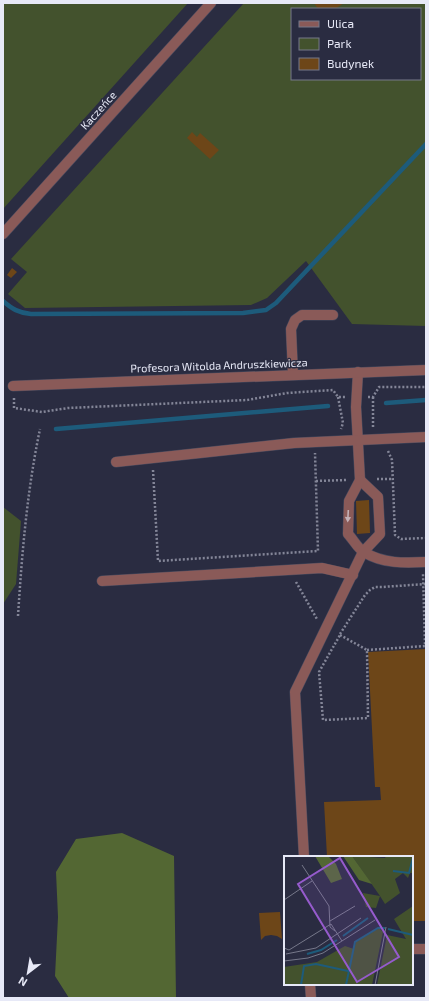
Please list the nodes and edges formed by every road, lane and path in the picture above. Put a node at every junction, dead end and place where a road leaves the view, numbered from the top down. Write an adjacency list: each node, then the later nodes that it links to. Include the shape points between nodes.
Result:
1 (211, 3): 2 (street, Kaczeńce)
2 (3, 234)
3 (333, 315): 6 (street, via 302,315 295,320 291,329)
4 (426, 370): 5 (street, Profesora Witolda Andruszkiewicza)
5 (358, 372): 6 (street, Profesora Witolda Andruszkiewicza); 10 (street)
6 (293, 374): 7 (street, Profesora Witolda Andruszkiewicza)
7 (13, 386)
8 (426, 387): 11 (path, via 379,387)
9 (338, 397): 10 (path); 12 (path, via 333,390 288,393 247,400 68,408 42,412); 14 (path, via 343,423 341,430)
10 (357, 397): 11 (path); 17 (street)
11 (373, 397): 16 (path, via 372,427 387,426)
12 (14, 408)
13 (40, 429): 28 (path, via 27,502)
14 (334, 430)
15 (426, 437): 16 (street)
16 (387, 438): 17 (street); 22 (path, via 392,460 395,535 401,539)
17 (358, 440): 18 (street); 21 (street)
18 (315, 441): 19 (street); 20 (path, via 318,551 158,561)
19 (116, 462)
20 (153, 470)
21 (360, 480): 23 (street, one-way to 23, via 349,501 348,534); 23 (street, via 378,497 380,534)
22 (426, 538)
23 (363, 552): 24 (street, via 395,563); 25 (street)
24 (424, 562): 27 (path)
25 (353, 575): 26 (street, via 322,568); 30 (street, via 295,692)
26 (102, 581)
27 (425, 600): 29 (path, via 425,646)
28 (18, 616)
29 (367, 650): 29 (path, via 368,718 323,720 319,672 340,635)
30 (304, 856)
31 (413, 949): 32 (street)
32 (426, 949)
33 (310, 985): 34 (street)
34 (311, 998)

